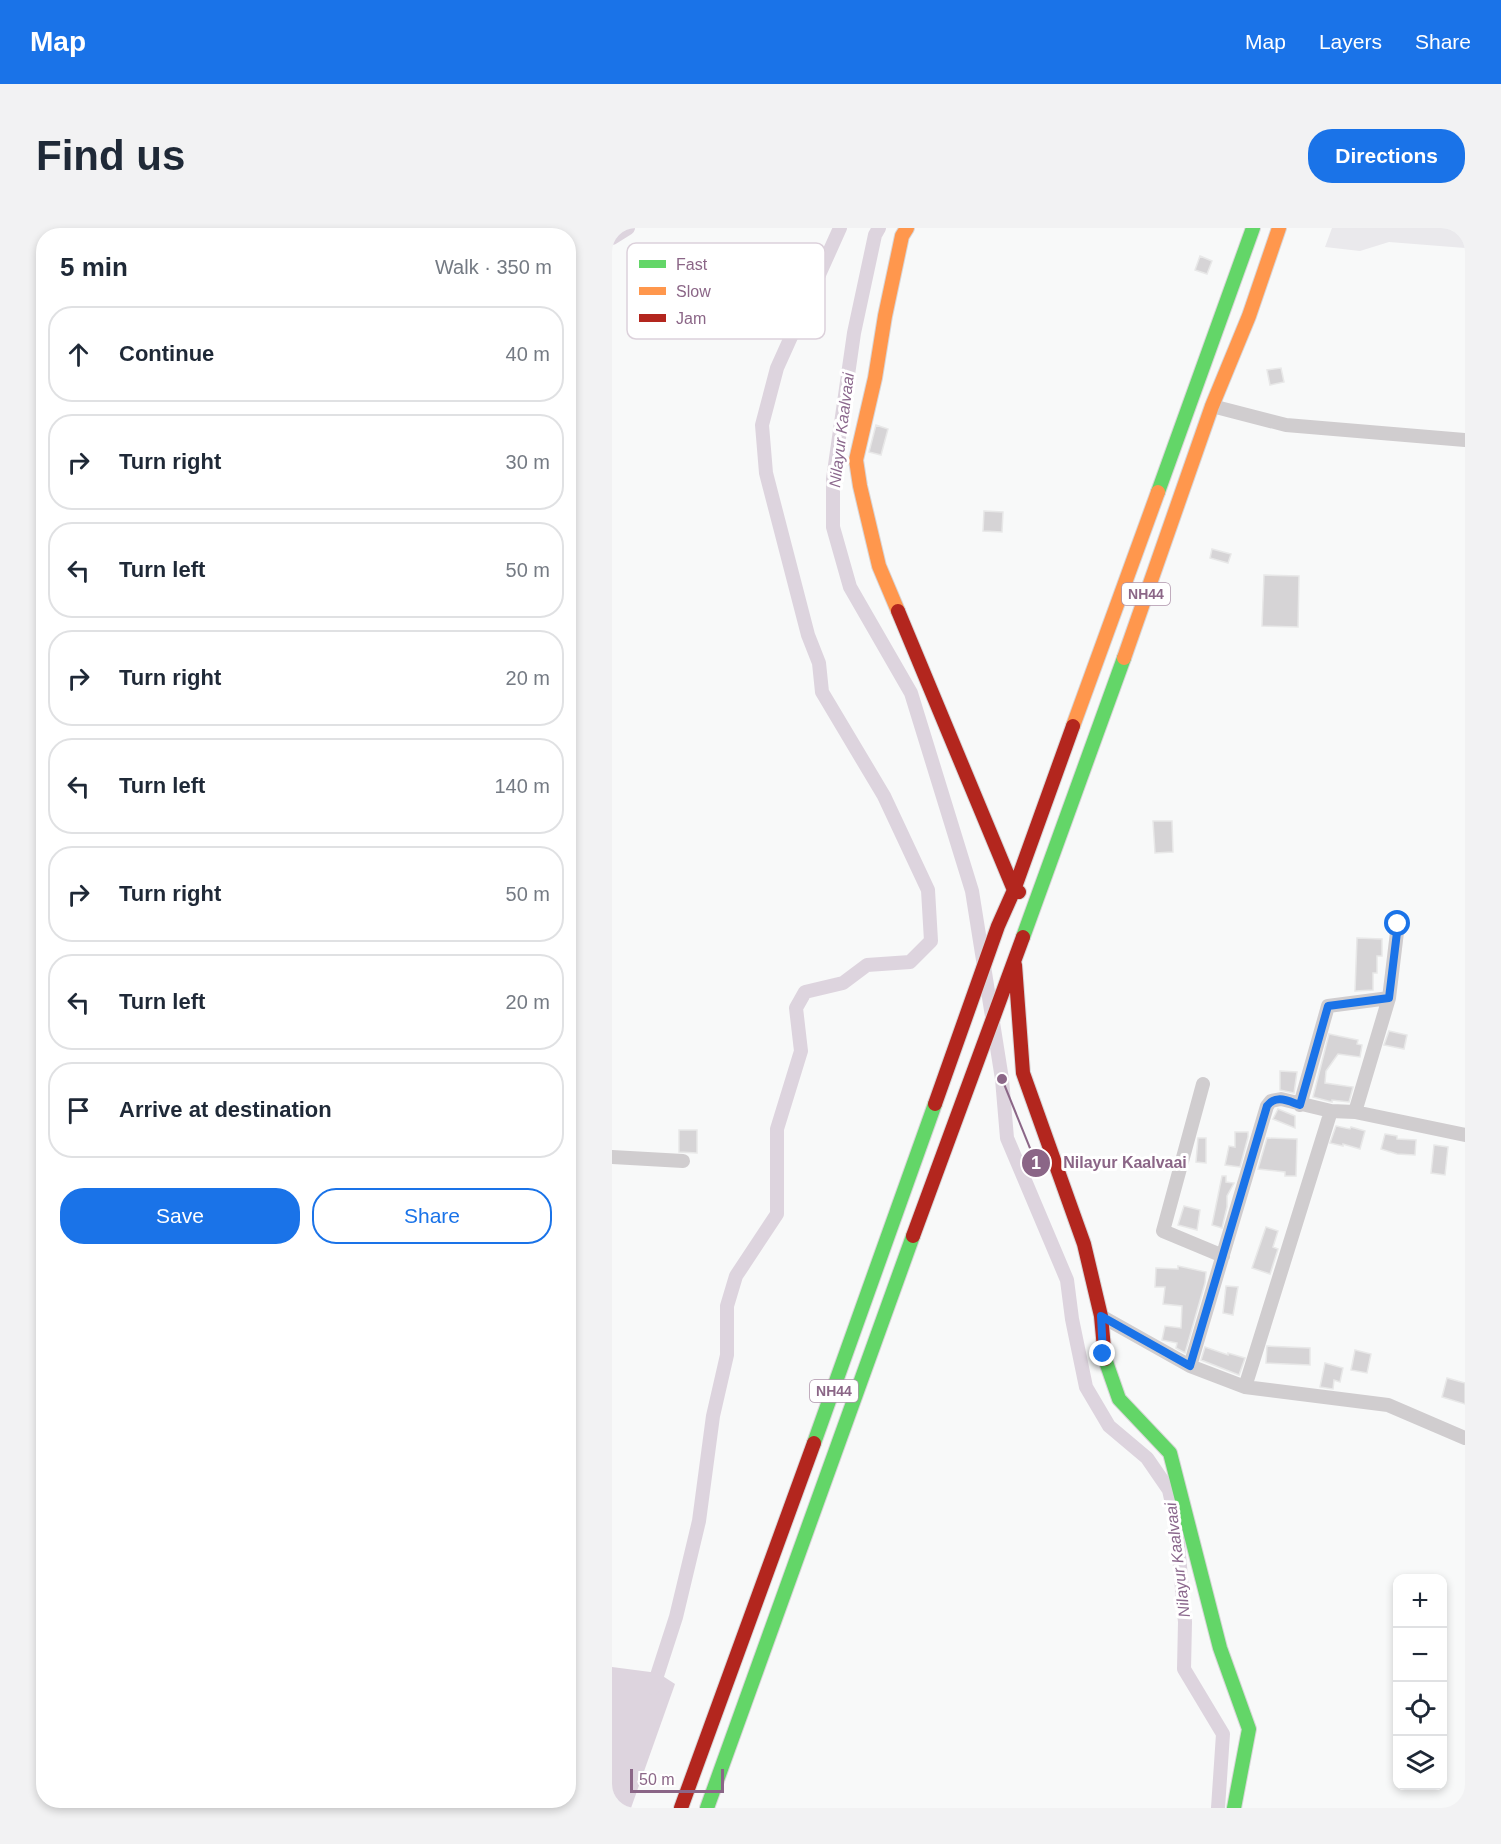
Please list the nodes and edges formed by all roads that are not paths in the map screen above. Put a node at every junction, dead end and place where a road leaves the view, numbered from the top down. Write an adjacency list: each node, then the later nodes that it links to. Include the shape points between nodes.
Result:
1 (907, 228): 8 (main road, via 856,460 860,486 879,566)
2 (1251, 228): 8 (main road, NH44)
3 (1279, 228): 5 (main road, NH44)
4 (1291, 228): 5 (main road)
5 (1263, 270): 6 (main road, NH44, via 1249,316)
6 (1212, 406): 7 (street, via 1286,425); 9 (main road, NH44)
7 (1465, 440)
8 (1014, 890): 9 (main road); 25 (main road, NH44)
9 (1037, 901): 11 (main road, NH44)
10 (1398, 924): 12 (street)
11 (1015, 962): 21 (main road, via 1023,1073 1084,1244); 26 (main road, NH44)
12 (1389, 998): 14 (street, via 1328,1006); 16 (street)
13 (1203, 1084): 20 (street, via 1163,1231)
14 (1300, 1105): 15 (street); 20 (street, via 1276,1099 1267,1106)
15 (1330, 1111): 16 (street); 23 (street)
16 (1354, 1112): 17 (street)
17 (1465, 1135)
18 (612, 1157): 19 (street)
19 (683, 1161)
20 (1222, 1256): 22 (street)
21 (1101, 1316): 22 (street); 27 (main road, via 1103,1354 1119,1399 1170,1453 1220,1648 1250,1729)
22 (1190, 1366): 23 (street)
23 (1245, 1388): 24 (street, via 1388,1405)
24 (1465, 1438)
25 (681, 1808)
26 (707, 1808)
27 (1234, 1808)

